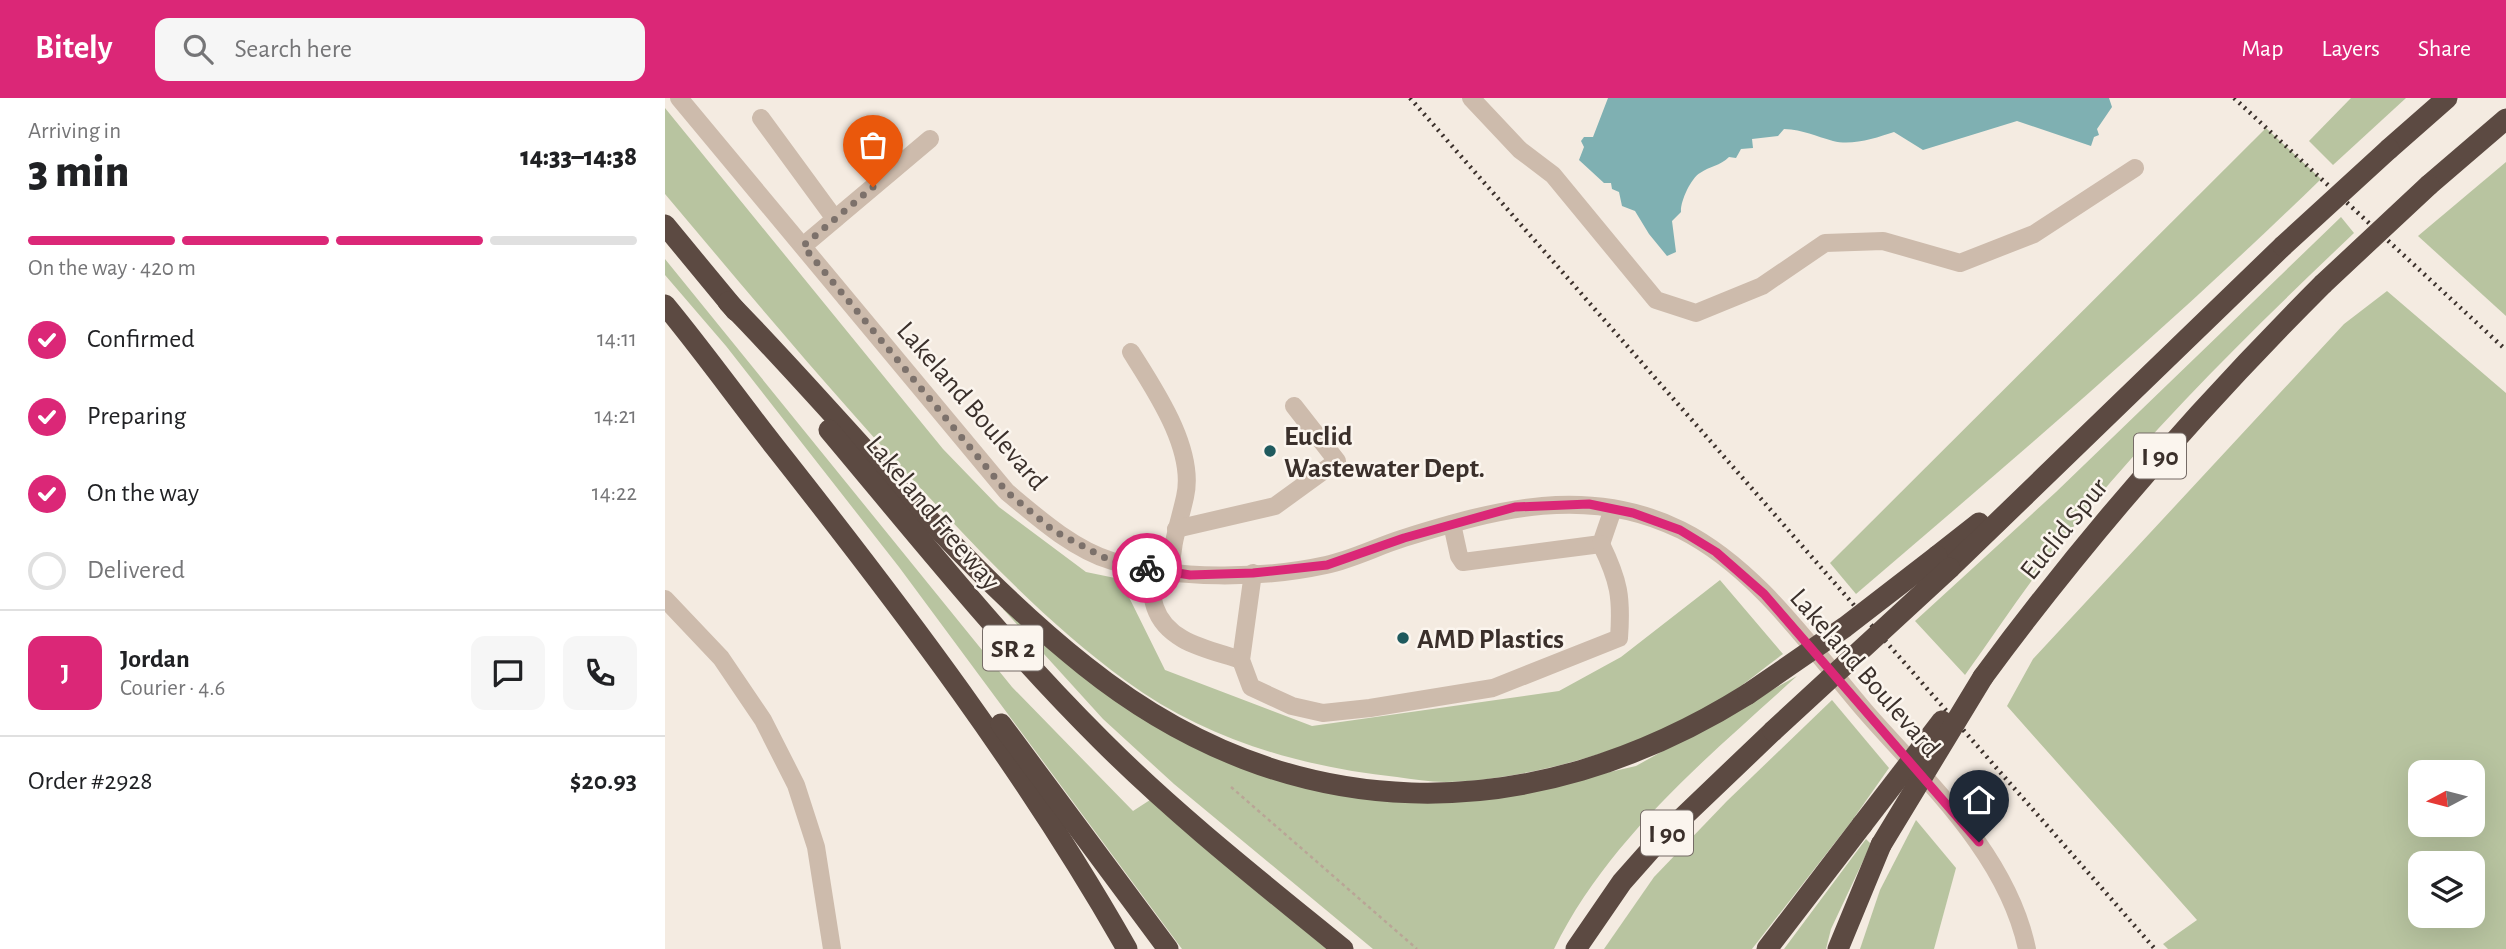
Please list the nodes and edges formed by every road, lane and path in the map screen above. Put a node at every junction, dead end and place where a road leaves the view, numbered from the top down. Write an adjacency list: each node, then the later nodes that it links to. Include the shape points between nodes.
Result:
1 (679, 98): 10 (street, Lakeland Boulevard)
2 (1471, 98): 7 (street, via 1520,150 1553,174 1656,300 1696,313 1762,286 1825,243 1884,241 1960,263 2034,234)
3 (2447, 98): 20 (highway, Euclid Spur / I 90, bridge)
4 (761, 118): 8 (street)
5 (2506, 119): 26 (highway, Euclid Spur / I 90, bridge, via 2323,284 2152,464 2079,550)
6 (930, 139): 8 (street)
7 (2135, 168)
8 (835, 219): 10 (street)
9 (665, 225): 11 (highway, Lakeland Freeway / SR 2)
10 (803, 246): 21 (street, Lakeland Boulevard, via 1007,492 1054,531 1111,561)
11 (729, 302): 20 (highway, bridge, via 921,509 1057,643 1165,722 1254,761 1317,781 1419,794 1506,788 1629,757 1748,694); 31 (highway, Lakeland Freeway / SR 2, via 947,572 1065,705 1184,817)
12 (665, 305): 13 (highway, SR 2)
13 (687, 332): 29 (highway, SR 2, via 975,710); 30 (highway, via 784,438 857,530)
14 (1131, 352): 18 (street, via 1165,404 1178,436 1186,496)
15 (1294, 406): 18 (street, via 1337,461 1275,506)
16 (1613, 509): 17 (street, Lakeland Boulevard, via 1589,504 1515,507); 19 (street); 36 (street, Lakeland Boulevard, via 1680,530 1716,552 1764,594 1979,842 2020,918)
17 (1452, 524): 19 (street, via 1463,562); 23 (street, Lakeland Boulevard, via 1327,565)
18 (1176, 528): 22 (street)
19 (1601, 544): 25 (street, via 1622,600 1619,638 1493,688 1323,713 1292,706 1251,687)
20 (1944, 562): 33 (highway, I 90, bridge, via 1661,838 1622,881)
21 (1150, 568): 22 (street, Lakeland Boulevard); 25 (street, via 1155,607 1169,631 1189,643)
22 (1171, 572): 23 (street, Lakeland Boulevard)
23 (1253, 573): 25 (street)
24 (665, 599): 28 (street, via 720,659 762,720 796,785 816,847)
25 (1241, 660)
26 (1983, 677): 34 (highway, bridge, via 1934,729); 35 (highway, Euclid Spur / I 90, bridge, via 1881,845)
27 (1231, 787): 32 (path)
28 (832, 949)
29 (1127, 949)
30 (1168, 949)
31 (1343, 949)
32 (1417, 949)
33 (1576, 949)
34 (1767, 949)
35 (1838, 949)
36 (2027, 949)

